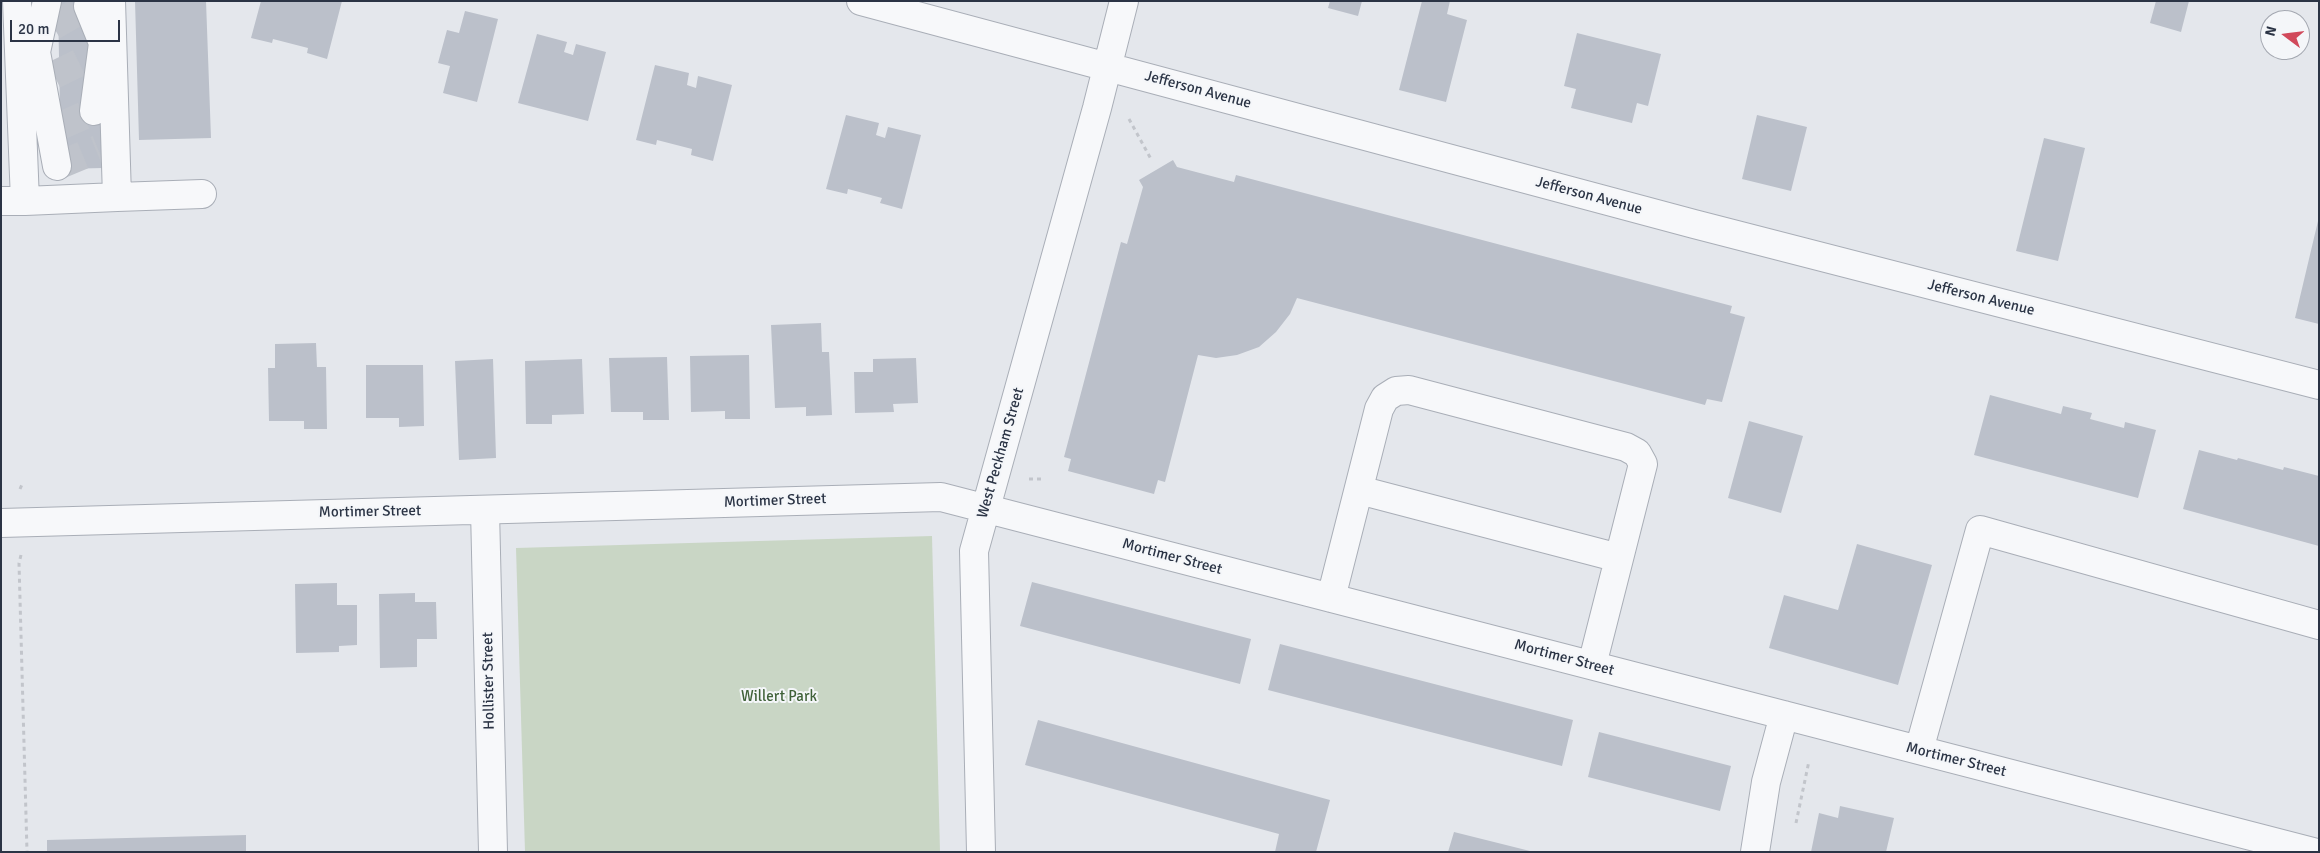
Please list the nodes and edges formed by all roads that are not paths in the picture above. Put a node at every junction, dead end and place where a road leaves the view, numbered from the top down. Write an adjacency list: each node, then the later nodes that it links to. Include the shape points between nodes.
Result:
1 (17, 1): 8 (street)
2 (42, 1): 8 (street)
3 (861, 1): 9 (street, Jefferson Avenue)
4 (1124, 1): 9 (street, West Peckham Street)
5 (97, 2): 7 (street)
6 (50, 14): 8 (street)
7 (101, 48): 11 (street); 13 (street); 16 (street)
8 (27, 53): 10 (street); 12 (street); 14 (street); 17 (street)
9 (1108, 66): 18 (street, Jefferson Avenue, via 1694,224); 20 (street, West Peckham Street)
10 (54, 75)
11 (94, 111)
12 (58, 127)
13 (98, 149)
14 (57, 166)
15 (202, 194): 16 (street)
16 (117, 197): 17 (street)
17 (13, 201)
18 (2319, 385)
19 (1359, 490): 23 (street); 23 (street, via 1379,409 1396,391 1409,390 1626,447 1637,453 1642,464); 24 (street)
20 (985, 508): 21 (street, Mortimer Street, via 941,497); 24 (street, Mortimer Street); 30 (street, West Peckham Street, via 974,551)
21 (485, 510): 22 (street, Mortimer Street); 29 (street, Hollister Street)
22 (1, 523)
23 (1619, 558): 26 (street)
24 (1331, 598): 26 (street, Mortimer Street)
25 (2319, 625): 28 (street, via 1980,530)
26 (1592, 665): 27 (street, Mortimer Street)
27 (1784, 715): 28 (street, Mortimer Street); 31 (street, via 1766,782)
28 (1919, 750): 32 (street, Mortimer Street)
29 (493, 852)
30 (980, 852)
31 (1755, 852)
32 (2313, 852)

